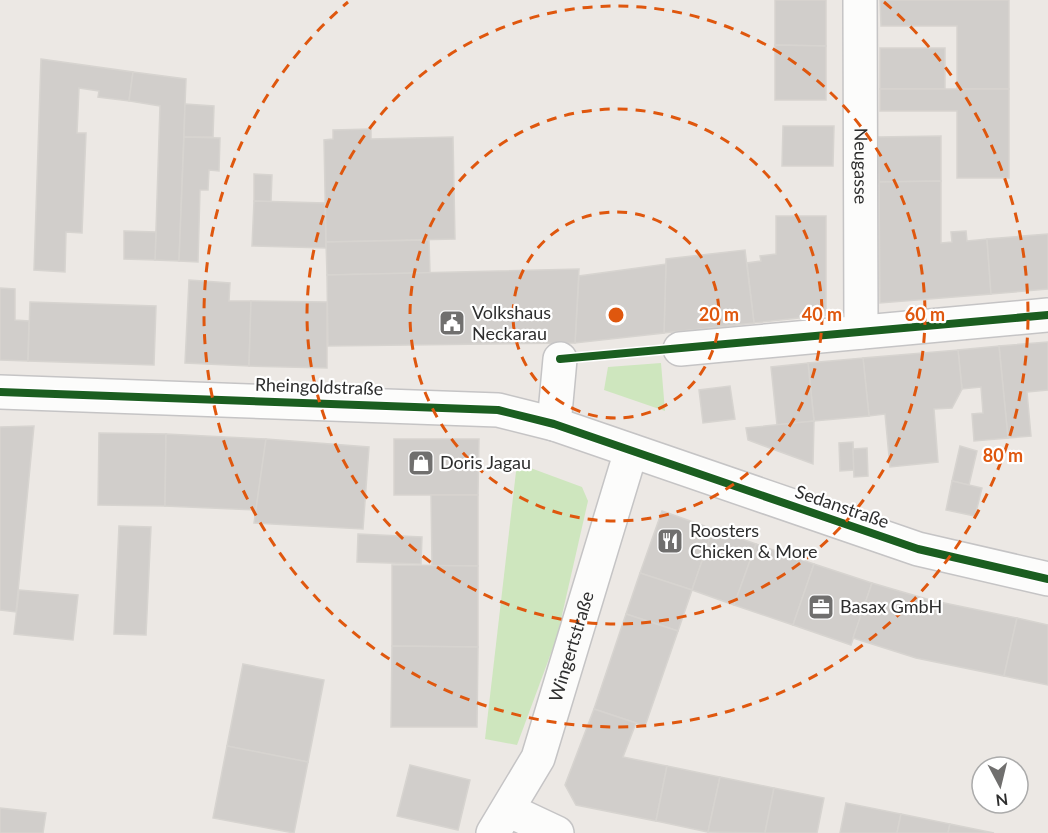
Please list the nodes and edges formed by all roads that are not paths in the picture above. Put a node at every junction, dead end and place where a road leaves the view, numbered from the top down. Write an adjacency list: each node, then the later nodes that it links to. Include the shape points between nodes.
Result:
1 (860, 0): 3 (street, Neugasse)
2 (1048, 315): 3 (street)
3 (861, 332): 4 (street)
4 (680, 349)
5 (560, 359): 7 (street)
6 (0, 392): 7 (street, Rheingoldstraße, via 483,407)
7 (554, 424): 8 (street, Rheingoldstraße)
8 (631, 451): 9 (street, Sedanstraße, via 918,549); 10 (street, Wingertstraße, via 538,758)
9 (1048, 579)
10 (501, 822): 11 (street)
11 (556, 833)

